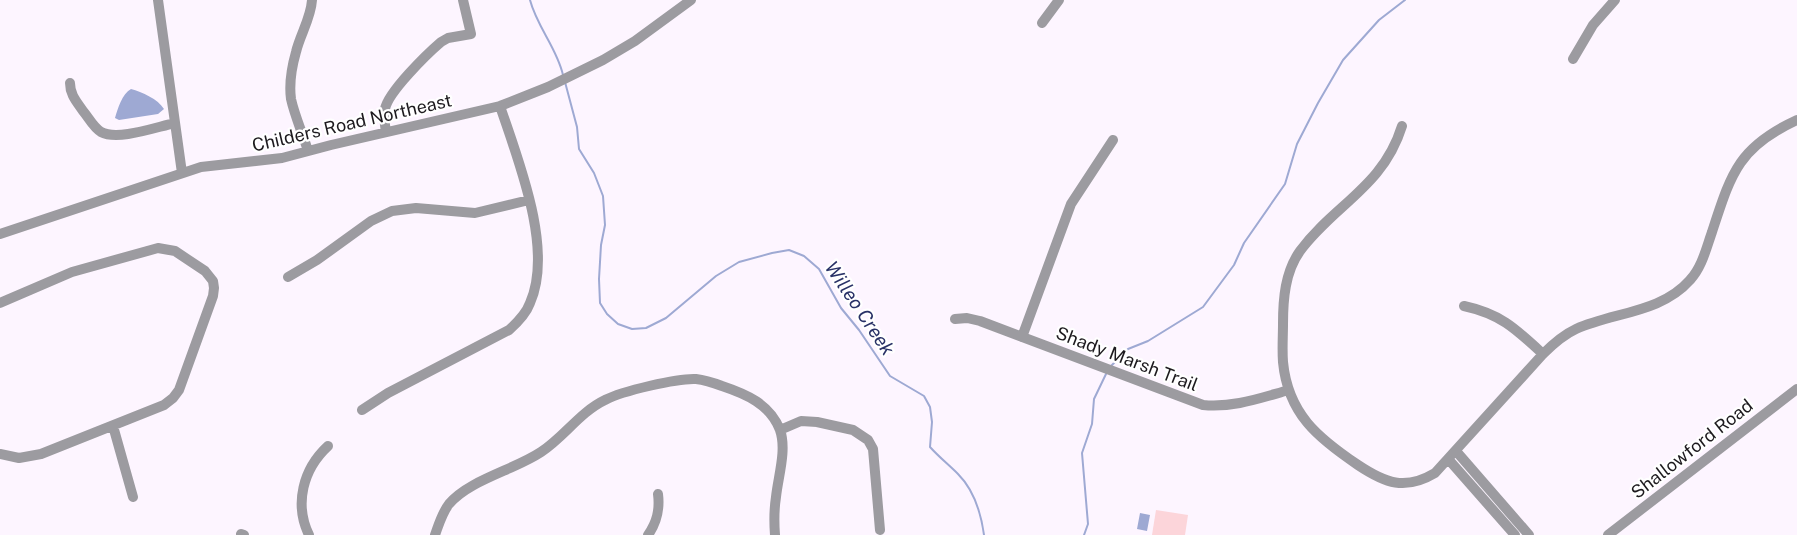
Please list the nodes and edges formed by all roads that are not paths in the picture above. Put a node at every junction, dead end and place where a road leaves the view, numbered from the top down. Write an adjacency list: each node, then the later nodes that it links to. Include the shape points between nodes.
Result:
1 (158, 0): 12 (street)
2 (312, 0): 16 (street, via 311,12 296,53 291,86 294,111)
3 (463, 0): 14 (street, via 471,34 441,42 393,93 385,108)
4 (691, 0): 10 (street, Childers Road Northeast, via 635,41 587,69)
5 (1059, 0): 7 (street)
6 (1615, 0): 8 (street, via 1593,25)
7 (1042, 23)
8 (1573, 60)
9 (70, 83): 12 (street, via 70,90 94,126 109,135 119,136)
10 (500, 106): 14 (street, Childers Road Northeast); 18 (street)
11 (1797, 120): 25 (street, via 1764,138 1740,163 1721,203 1700,265 1680,290 1666,300 1576,330)
12 (175, 124): 17 (street)
13 (1402, 126): 27 (street, via 1380,170 1309,240 1292,267 1283,304 1283,360)
14 (386, 132): 16 (street, Childers Road Northeast)
15 (1113, 140): 24 (street, via 1071,204)
16 (308, 151): 17 (street, Childers Road Northeast)
17 (182, 173): 19 (street, Childers Road Northeast)
18 (529, 200): 20 (street, via 476,213 416,208 392,212 371,221); 28 (street, via 537,229 537,276 530,305 518,322 500,336 388,393)
19 (1, 232)
20 (288, 277)
21 (0, 303): 29 (street, via 72,272 158,248 176,251 205,270 214,288 213,296 179,390 164,405)
22 (1464, 306): 25 (street, via 1500,318)
23 (955, 319): 24 (street, Shady Marsh Trail, via 980,321)
24 (1022, 337): 27 (street, Shady Marsh Trail, via 1203,405 1234,406)
25 (1543, 354): 32 (street)
26 (1797, 389): 44 (street, Shallowford Road)
27 (1289, 390): 34 (street, via 1301,415 1318,436 1381,479 1399,484 1418,481 1435,473)
28 (362, 410)
29 (113, 426): 33 (street, via 30,457); 36 (street)
30 (780, 430): 37 (street, via 809,421 853,430 868,440 872,449); 39 (street, via 769,412 752,397 710,382 683,380 626,392 593,407 541,452 463,492 448,506); 41 (street, via 782,449)
31 (328, 446): 38 (street, via 313,463 304,486 301,500)
32 (1456, 451): 34 (street); 43 (street)
33 (0, 454)
34 (1448, 460): 42 (street)
35 (658, 494): 40 (street, via 660,508)
36 (133, 497)
37 (880, 530)
38 (307, 534)
39 (435, 535)
40 (648, 535)
41 (775, 535)
42 (1514, 535)
43 (1529, 535)
44 (1608, 535)

